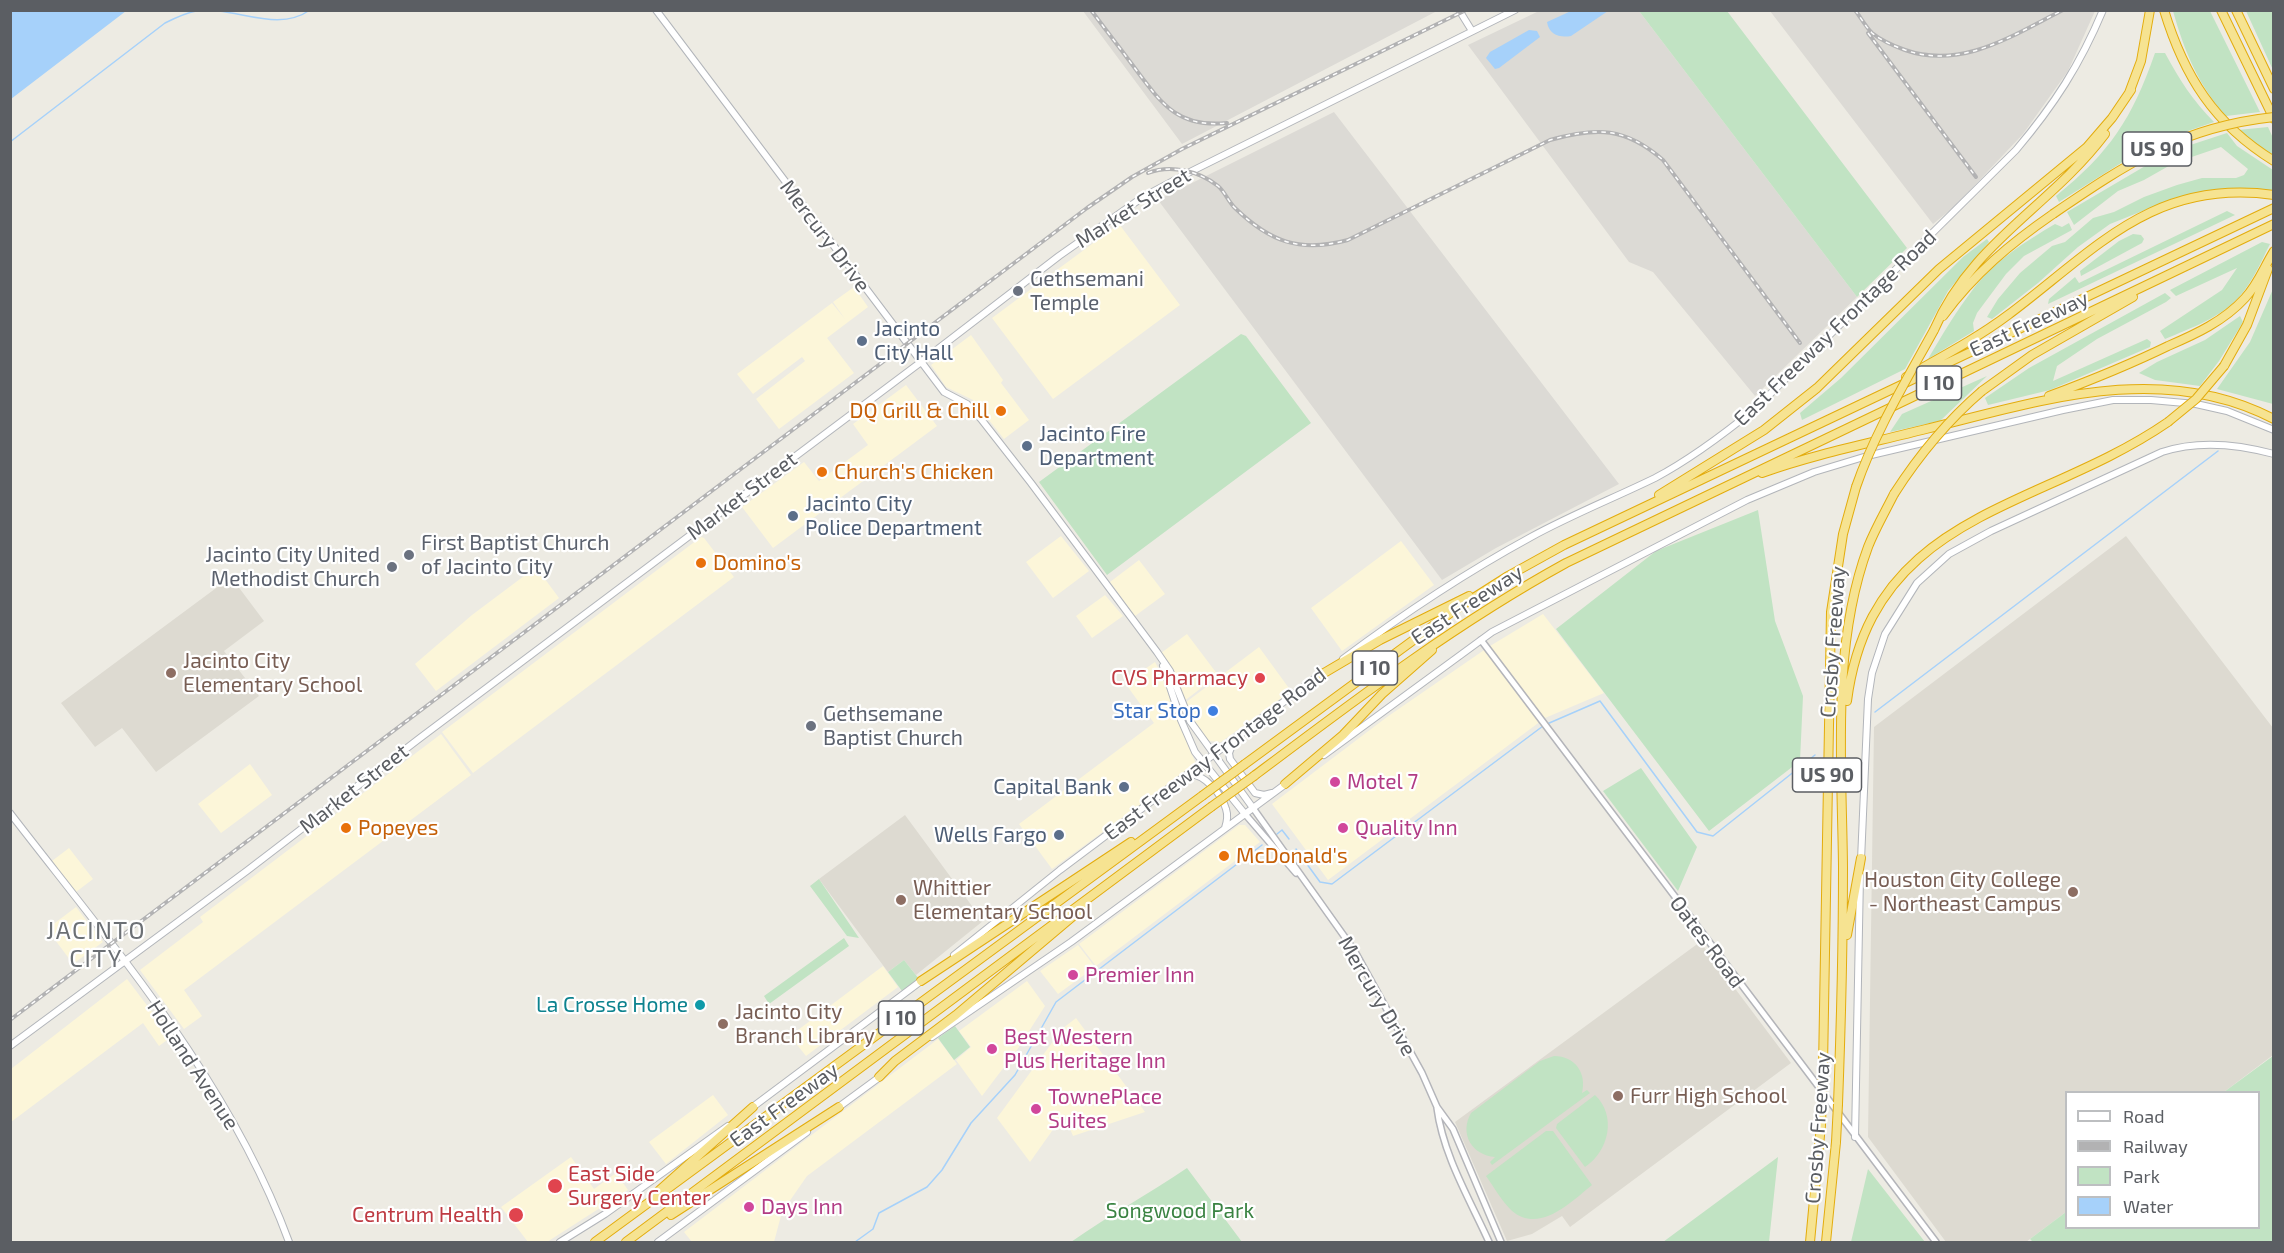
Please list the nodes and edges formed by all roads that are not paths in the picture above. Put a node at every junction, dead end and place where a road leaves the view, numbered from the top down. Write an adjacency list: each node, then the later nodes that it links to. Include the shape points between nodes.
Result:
1 (656, 10): 20 (main road, Mercury Drive)
2 (1460, 10): 9 (main road)
3 (1515, 10): 9 (main road, Market Street)
4 (2103, 10): 32 (main road, East Freeway Frontage Road, via 2060,93 2016,150 1756,408 1662,474 1532,536 1481,566 1390,624)
5 (2150, 10): 11 (highway, via 2141,61)
6 (2164, 10): 13 (highway, via 2185,67 2209,105 2241,138)
7 (2222, 10): 12 (highway)
8 (2236, 10): 10 (highway)
9 (1472, 31): 20 (main road, Market Street, via 1143,197)
10 (2274, 89)
11 (2131, 90): 19 (highway, via 2091,152 1989,247 1970,268); 27 (highway, via 2087,147 1939,269 1810,394 1764,430)
12 (2274, 118): 19 (highway, Crosby Freeway / US 90, bridge, via 2246,119 2217,127 2165,145 2122,168 1996,256)
13 (2274, 161)
14 (2274, 195): 21 (highway, via 2236,192 2158,208 2119,228 1986,330)
15 (2274, 208): 21 (highway, East Freeway / I 10)
16 (2274, 224): 18 (highway, East Freeway / I 10)
17 (2273, 254): 22 (highway, via 2245,297 2201,331); 33 (highway, bridge, via 2247,325 2224,366 2196,399 2120,453 1974,521 1934,544 1886,594 1865,630 1854,662)
18 (2178, 270): 26 (highway, East Freeway / I 10); 33 (highway, Crosby Freeway / US 90, bridge, via 2032,355 1982,391 1924,450 1894,494 1868,548 1851,610 1844,657)
19 (1946, 308): 65 (highway, Crosby Freeway / US 90, bridge, via 1865,463 1843,534 1831,612 1823,1066)
20 (921, 362): 31 (main road, Mercury Drive, via 944,392 966,404 981,419); 49 (main road, Market Street)
21 (1861, 404): 27 (highway, East Freeway / I 10)
22 (2022, 406): 23 (highway, via 2110,389 2167,388 2234,402); 26 (highway, via 1785,465)
23 (2274, 419)
24 (2274, 430): 30 (main road, via 2227,411 2176,401 2113,400 1867,456 1814,472 1747,500)
25 (2274, 454): 46 (main road, via 2215,444 2162,452 1991,531 1949,554 1930,570 1897,611 1876,658 1868,699)
26 (1701, 497): 29 (highway, East Freeway / I 10, via 1574,559)
27 (1626, 515): 28 (highway, East Freeway / I 10)
28 (1508, 576): 32 (highway, via 1380,640); 41 (highway, East Freeway / I 10, bridge, via 1444,618)
29 (1463, 624): 38 (highway); 45 (highway, East Freeway / I 10, bridge)
30 (1480, 640): 38 (main road); 56 (street, Oates Road)
31 (1157, 652): 35 (main road, Mercury Drive, via 1170,671 1190,721); 36 (main road, Mercury Drive, via 1181,720)
32 (1319, 676): 34 (main road, East Freeway Frontage Road)
33 (1842, 739): 48 (highway, Crosby Freeway / US 90)
34 (1234, 740): 35 (main road, East Freeway Frontage Road); 39 (main road, via 1230,759 1251,790 1258,795)
35 (1214, 755): 36 (main road, East Freeway Frontage Road); 40 (main road, Mercury Drive)
36 (1203, 763): 37 (main road, East Freeway Frontage Road); 43 (main road, Mercury Drive)
37 (1188, 774): 44 (main road, via 1205,780 1223,802 1227,814); 50 (main road, East Freeway Frontage Road)
38 (1285, 784): 39 (main road)
39 (1273, 793): 40 (main road)
40 (1253, 808): 43 (main road); 47 (street, Mercury Drive)
41 (1184, 810): 50 (highway); 57 (highway, East Freeway / I 10)
42 (10, 813): 49 (main road, Holland Avenue)
43 (1245, 814): 44 (main road); 47 (street, Mercury Drive)
44 (1225, 829): 52 (main road)
45 (1143, 858): 52 (highway); 61 (highway, East Freeway / I 10)
46 (1861, 858): 48 (highway); 56 (main road)
47 (1310, 890): 55 (street, Mercury Drive, via 1354,950)
48 (1843, 954): 66 (highway, Crosby Freeway / US 90, bridge, via 1836,1142)
49 (125, 962): 51 (main road, Market Street); 58 (main road, Holland Avenue, via 216,1094 261,1176)
50 (921, 981): 53 (main road, East Freeway Frontage Road)
51 (10, 1046)
52 (879, 1077): 54 (main road)
53 (753, 1107): 57 (highway); 59 (main road, East Freeway Frontage Road)
54 (839, 1107): 61 (highway); 62 (main road)
55 (1437, 1107): 63 (street, Mercury Drive, via 1455,1167); 64 (street, Mercury Drive, via 1453,1129)
56 (1855, 1137): 67 (street, Oates Road)
57 (619, 1225): 60 (highway, East Freeway / I 10)
58 (289, 1242)
59 (560, 1242)
60 (595, 1242)
61 (626, 1242)
62 (658, 1242)
63 (1489, 1242)
64 (1502, 1242)
65 (1810, 1242)
66 (1826, 1242)
67 (1936, 1242)

